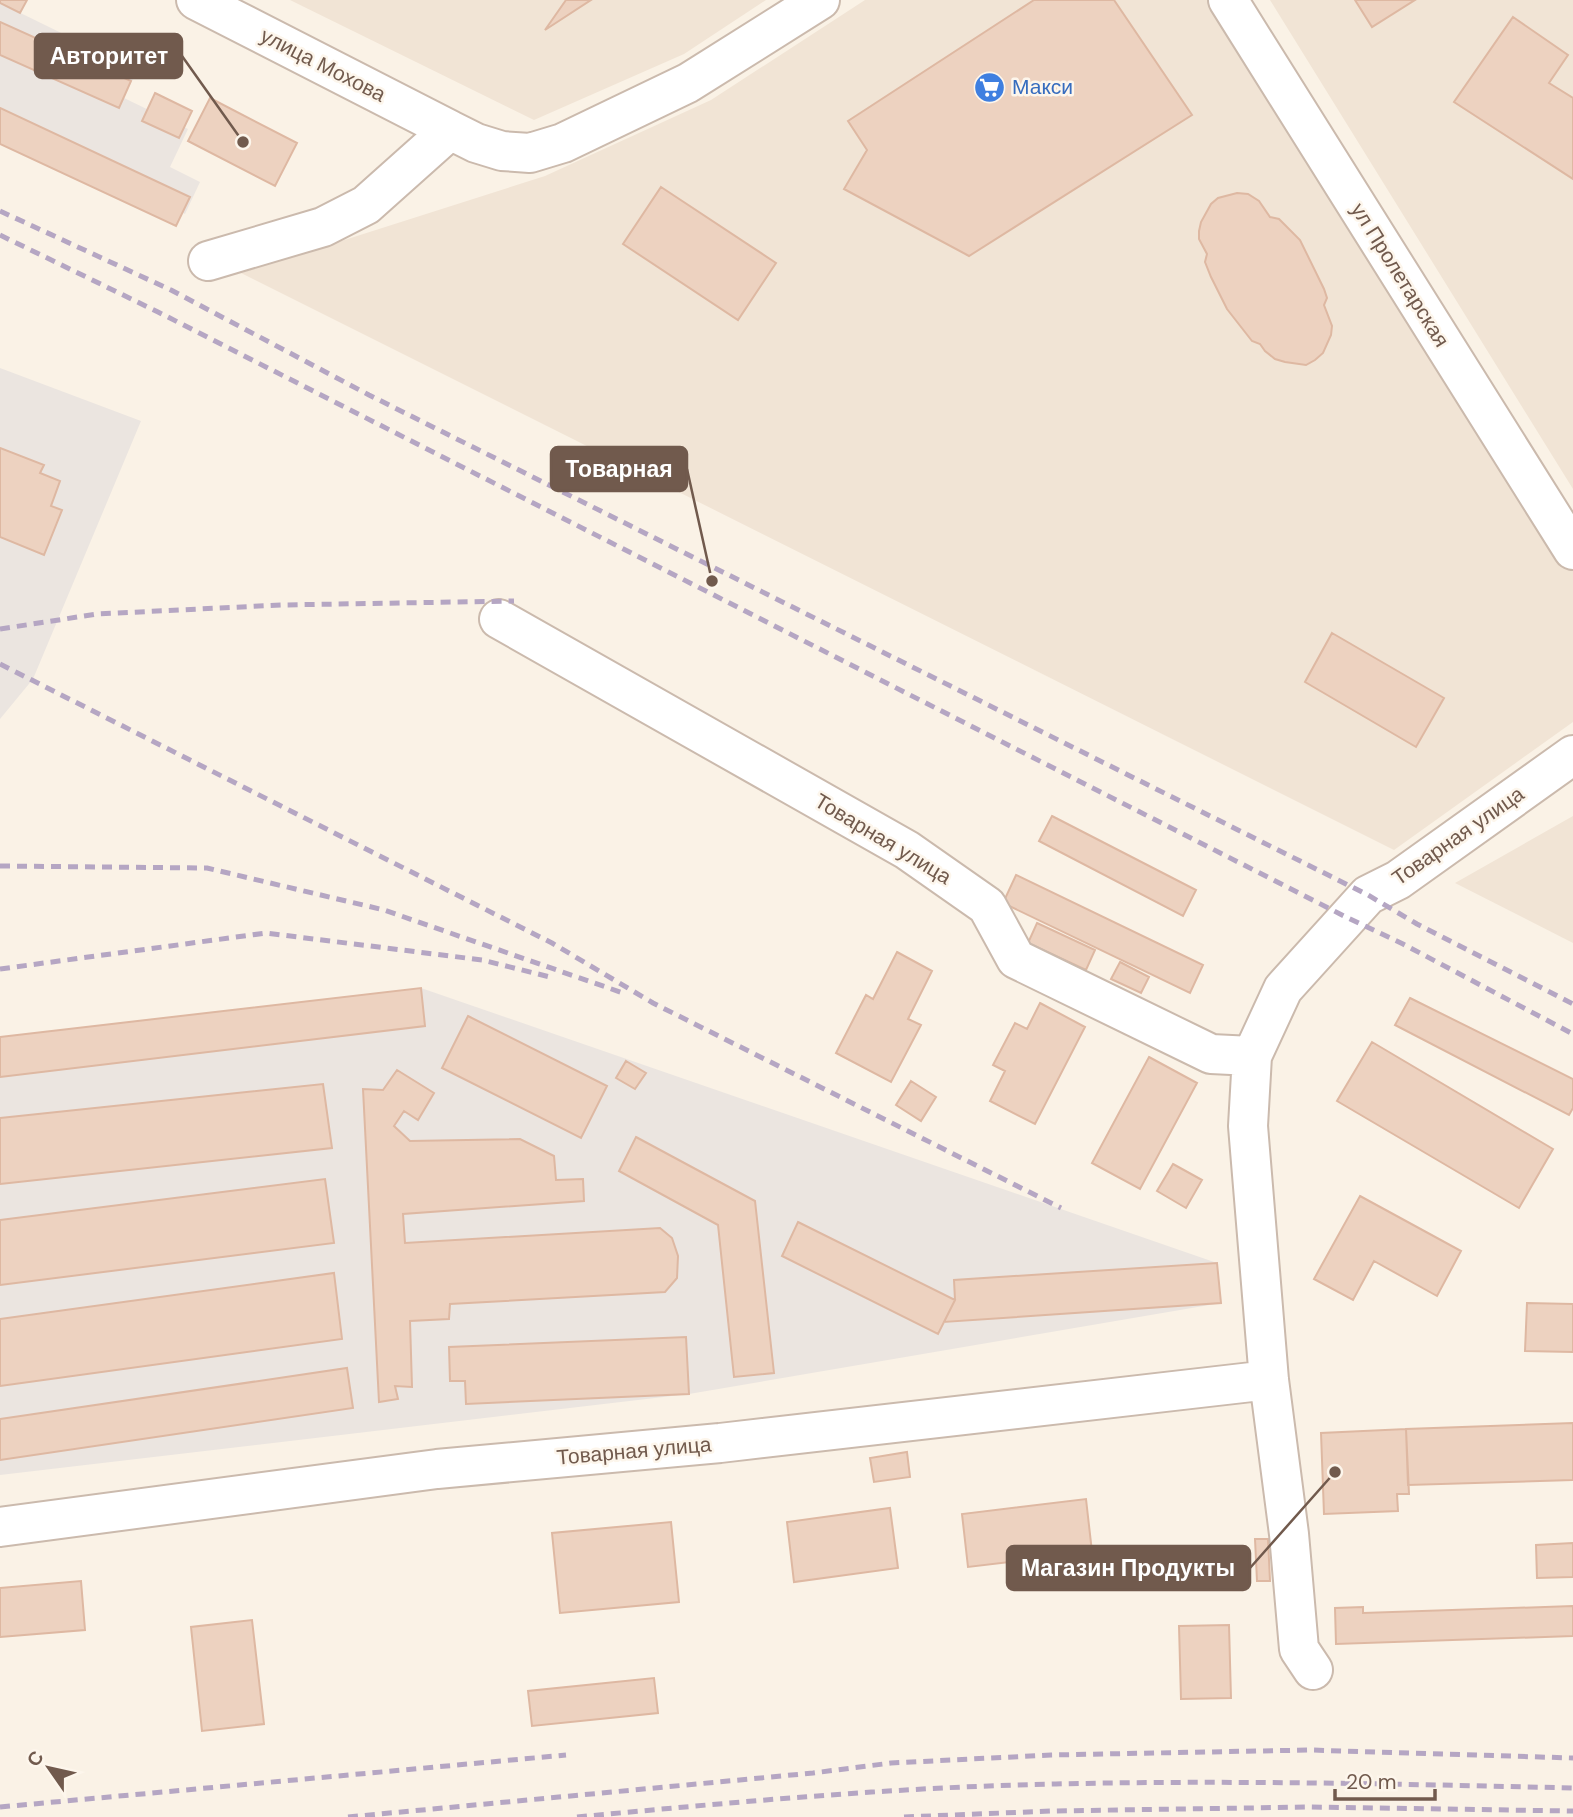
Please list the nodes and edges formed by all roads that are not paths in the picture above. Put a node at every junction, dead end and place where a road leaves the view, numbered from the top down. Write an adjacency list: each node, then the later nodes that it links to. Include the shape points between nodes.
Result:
1 (196, 0): 4 (street, улица Мохова)
2 (820, 0): 4 (street, улица Мохова, via 688,83 563,143 530,153 502,151)
3 (1228, 0): 6 (street, ул Пролетарская)
4 (450, 130): 5 (street, via 366,205 323,227)
5 (208, 261)
6 (1573, 550)
7 (499, 619): 9 (street, Товарная улица, via 907,850 987,906 1016,959 1211,1054)
8 (1573, 755): 9 (street, Товарная улица, via 1398,880 1368,895 1283,989)
9 (1252, 1056): 10 (street, Товарная улица, via 1248,1126)
10 (1269, 1380): 11 (street, Товарная улица, via 720,1443 437,1469); 12 (street, Товарная улица, via 1299,1649)
11 (0, 1527)
12 (1313, 1670)

